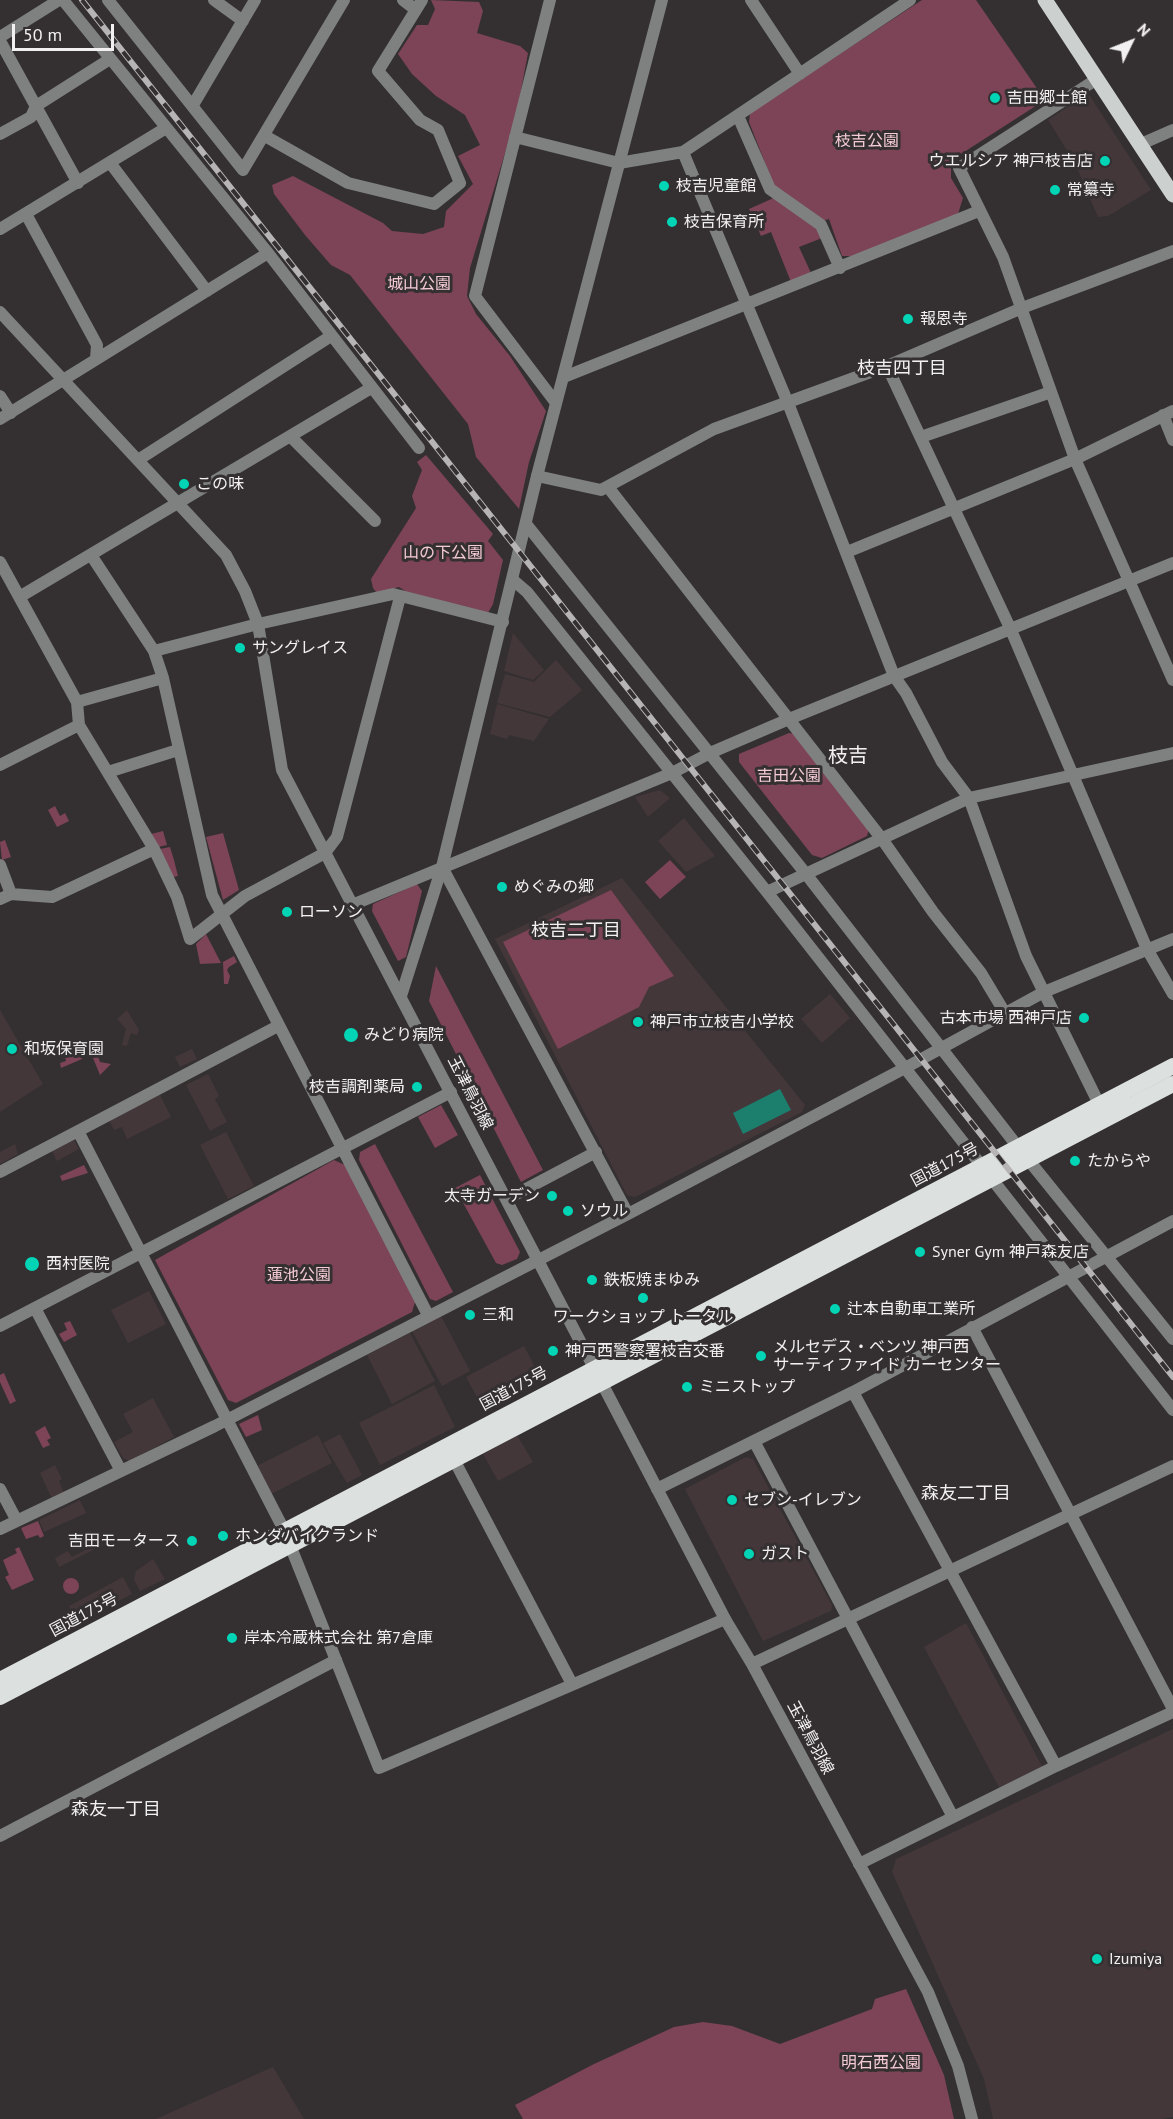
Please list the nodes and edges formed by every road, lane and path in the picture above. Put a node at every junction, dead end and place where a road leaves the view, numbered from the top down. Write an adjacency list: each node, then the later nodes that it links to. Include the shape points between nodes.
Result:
1 (61, 0): 14 (street); 15 (street)
2 (108, 0): 18 (street)
3 (214, 0): 13 (street)
4 (255, 0): 13 (street)
5 (344, 0): 24 (street)
6 (403, 0): 12 (street)
7 (550, 0): 25 (street)
8 (662, 0): 28 (street)
9 (751, 0): 16 (street)
10 (1048, 1): 17 (main road)
11 (903, 2): 16 (street)
12 (419, 5): 24 (street, via 378,71 420,120 438,130 460,183 434,204 348,183)
13 (243, 21): 18 (street)
14 (0, 39): 19 (street)
15 (110, 59): 19 (street); 21 (street)
16 (800, 74): 20 (street)
17 (1097, 79): 26 (main road); 32 (street, via 959,168)
18 (193, 105): 24 (street, via 243,170)
19 (36, 106): 23 (street, via 31,117); 30 (street)
20 (738, 116): 27 (street); 37 (street, via 770,189 821,225)
21 (166, 128): 29 (street); 36 (street)
22 (1173, 130): 26 (street)
23 (0, 135)
24 (265, 136)
25 (515, 137): 28 (street); 50 (street, via 475,296)
26 (1141, 144): 31 (main road)
27 (683, 152): 28 (street); 39 (street)
28 (619, 163): 45 (street)
29 (111, 164): 30 (street); 38 (street)
30 (78, 183): 33 (street)
31 (1173, 195)
32 (979, 212): 37 (street); 40 (street, via 1003,257)
33 (26, 214): 34 (street); 43 (street, via 97,345)
34 (2, 225)
35 (1173, 251): 40 (street)
36 (268, 253): 38 (street); 42 (street)
37 (840, 267): 39 (street)
38 (207, 291): 43 (street)
39 (748, 304): 45 (street); 51 (street)
40 (1022, 308): 44 (street); 48 (street)
41 (0, 312): 46 (street, 玉津鳥羽線)
42 (331, 336): 47 (street); 60 (street)
43 (96, 359): 46 (street)
44 (887, 366): 51 (street); 56 (street)
45 (564, 377): 50 (street)
46 (64, 381): 52 (street); 60 (street, 玉津鳥羽線)
47 (371, 388): 55 (street); 58 (street)
48 (1051, 392): 56 (street); 59 (street)
49 (0, 396): 52 (street)
50 (556, 403): 61 (street)
51 (788, 403): 62 (street, via 714,429); 67 (street)
52 (11, 413): 54 (street)
53 (1168, 413): 57 (street); 59 (street)
54 (0, 419)
55 (291, 437): 63 (street); 65 (street)
56 (921, 437): 64 (street)
57 (1173, 440)
58 (419, 448)
59 (1075, 459): 64 (street); 72 (street)
60 (138, 460): 63 (street, 玉津鳥羽線)
61 (537, 476): 62 (street, via 601,490); 66 (street)
62 (608, 487): 83 (street)
63 (179, 504): 68 (street); 76 (street, 玉津鳥羽線, via 226,555)
64 (954, 508): 67 (street); 77 (street)
65 (375, 521)
66 (526, 524): 71 (street); 86 (street)
67 (847, 552): 79 (street)
68 (91, 555): 73 (street); 78 (street)
69 (0, 562): 73 (street)
70 (1173, 563): 72 (street)
71 (513, 580): 75 (street); 90 (street, via 527,592)
72 (1128, 582): 77 (street); 81 (street)
73 (21, 596): 82 (street)
74 (399, 597): 75 (street); 76 (street, via 393,594); 95 (street, via 337,837)
75 (503, 622): 97 (street)
76 (258, 624): 78 (street); 95 (street, 玉津鳥羽線, via 282,770)
77 (1011, 630): 79 (street); 91 (street)
78 (154, 651): 80 (street)
79 (894, 676): 83 (street); 92 (street, via 942,762)
80 (163, 678): 82 (street); 85 (street)
81 (1173, 680)
82 (77, 702): 84 (street)
83 (789, 719): 86 (street); 93 (street)
84 (79, 724): 88 (street); 89 (street)
85 (178, 750): 89 (street); 102 (street, via 212,895)
86 (710, 753): 90 (street); 98 (street)
87 (1173, 753): 91 (street)
88 (0, 765)
89 (108, 772): 94 (street)
90 (672, 773): 97 (street); 99 (street)
91 (1074, 776): 92 (street); 104 (street)
92 (969, 798): 93 (street); 105 (street, via 1026,956)
93 (882, 839): 98 (street); 108 (street, via 981,973)
94 (154, 849): 100 (street, via 52,897); 102 (street, via 177,897 190,939)
95 (325, 853): 101 (street, 玉津鳥羽線); 102 (street, via 245,896)
96 (0, 865): 100 (street)
97 (442, 867): 101 (street); 107 (street); 118 (street)
98 (806, 874): 99 (street); 110 (street)
99 (767, 892): 112 (street)
100 (5, 896)
101 (352, 905): 107 (street, 玉津鳥羽線)
102 (221, 915): 109 (street)
103 (1173, 939): 104 (street)
104 (1148, 949): 105 (street); 106 (street)
105 (1044, 992): 108 (street); 115 (street)
106 (1173, 994)
107 (401, 996): 114 (street, 玉津鳥羽線)
108 (1005, 1013): 110 (street)
109 (278, 1026): 116 (street); 117 (street)
110 (943, 1048): 112 (street); 119 (street)
111 (1173, 1066): 115 (highway, 国道175号)
112 (905, 1068): 121 (street); 123 (street)
113 (1173, 1084): 115 (highway, 国道175号)
114 (451, 1092): 117 (street); 122 (street, 玉津鳥羽線)
115 (1103, 1111): 119 (highway, 国道175号)
116 (78, 1131): 120 (street); 125 (street)
117 (341, 1147): 125 (street); 130 (street)
118 (596, 1152): 122 (street); 123 (street)
119 (1023, 1153): 121 (highway, 国道175号); 126 (street)
120 (0, 1172)
121 (985, 1173): 128 (street); 134 (highway, 国道175号)
122 (507, 1199): 127 (street, 玉津鳥羽線)
123 (627, 1214): 127 (street)
124 (1173, 1221): 126 (street)
125 (140, 1254): 129 (street); 137 (street)
126 (1105, 1257): 128 (street); 133 (street)
127 (538, 1259): 130 (street); 134 (street, 玉津鳥羽線)
128 (1067, 1277): 132 (street); 136 (street)
129 (35, 1308): 131 (street); 141 (street)
130 (428, 1315): 137 (street)
131 (0, 1326)
132 (972, 1327): 135 (street); 144 (street)
133 (1173, 1340)
134 (599, 1373): 139 (highway, 国道175号); 143 (street, 玉津鳥羽線)
135 (853, 1392): 138 (street); 148 (street)
136 (1173, 1410)
137 (226, 1420): 141 (street); 147 (street)
138 (754, 1441): 143 (street); 150 (street)
139 (450, 1452): 147 (highway, 国道175号); 154 (street)
140 (1173, 1466): 144 (street)
141 (121, 1471): 145 (street)
142 (0, 1489): 145 (street)
143 (657, 1489): 149 (street, 玉津鳥羽線)
144 (1071, 1513): 148 (street); 156 (street)
145 (17, 1521): 146 (street)
146 (0, 1529)
147 (287, 1537): 151 (street); 153 (highway, 国道175号); 155 (highway, 国道175号)
148 (950, 1570): 150 (street); 157 (street)
149 (725, 1619): 152 (street, 玉津鳥羽線); 154 (street)
150 (847, 1619): 152 (street); 158 (street)
151 (336, 1660): 154 (street, via 380,1768); 159 (street)
152 (752, 1664): 160 (street, 玉津鳥羽線)
153 (0, 1680)
154 (572, 1684)
155 (0, 1696)
156 (1173, 1711): 157 (street)
157 (1056, 1767): 158 (street)
158 (953, 1817): 160 (street)
159 (0, 1836)
160 (859, 1864): 161 (street, 玉津鳥羽線, via 928,1992 958,2066)
161 (972, 2119)

